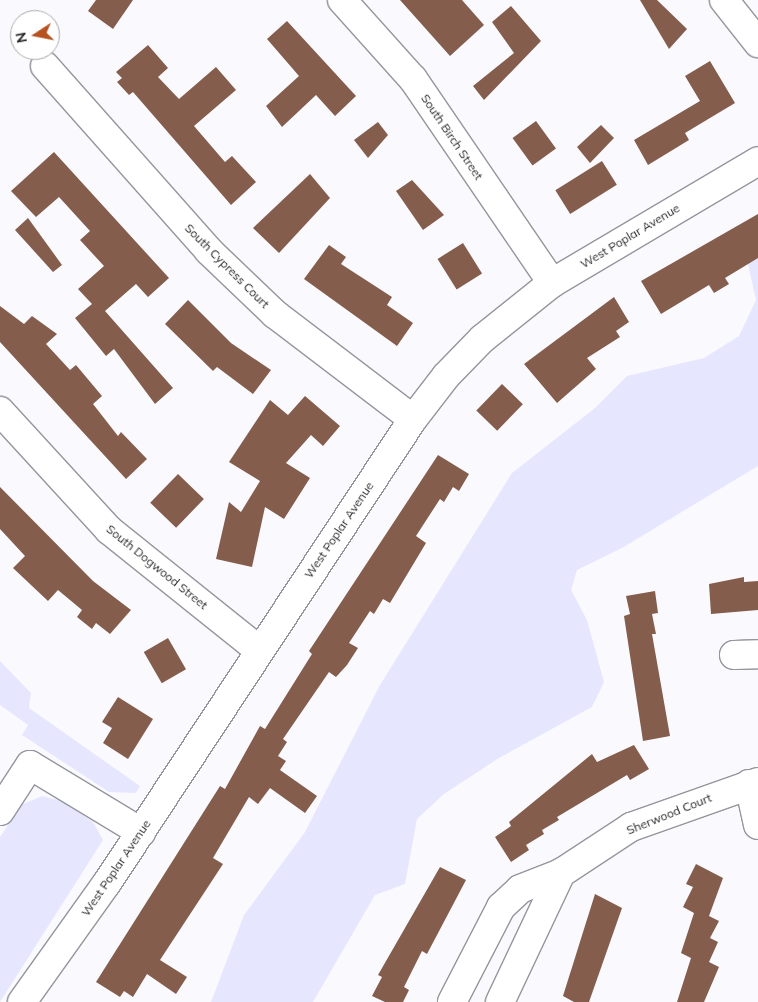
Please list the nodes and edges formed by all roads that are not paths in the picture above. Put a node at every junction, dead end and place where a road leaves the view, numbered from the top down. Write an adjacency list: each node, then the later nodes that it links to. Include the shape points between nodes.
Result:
1 (342, 0): 6 (street, South Birch Street, via 413,80)
2 (724, 0): 3 (street)
3 (758, 42)
4 (45, 66): 8 (street, South Cypress Court, via 209,251 275,314)
5 (758, 161): 6 (street, West Poplar Avenue)
6 (552, 283): 8 (street, West Poplar Avenue, via 482,339)
7 (0, 411): 9 (street, South Dogwood Street, via 109,530)
8 (413, 419): 9 (street, West Poplar Avenue)
9 (260, 650): 13 (street, West Poplar Avenue)
10 (753, 783): 12 (street); 14 (street, Sherwood Court, via 631,827)
11 (0, 811): 13 (street, via 30,765)
12 (758, 825)
13 (141, 832): 15 (street, West Poplar Avenue)
14 (560, 873): 16 (street, Sherwood Court, via 520,889 501,907); 17 (street)
15 (22, 1002)
16 (452, 1002)
17 (500, 1002)

